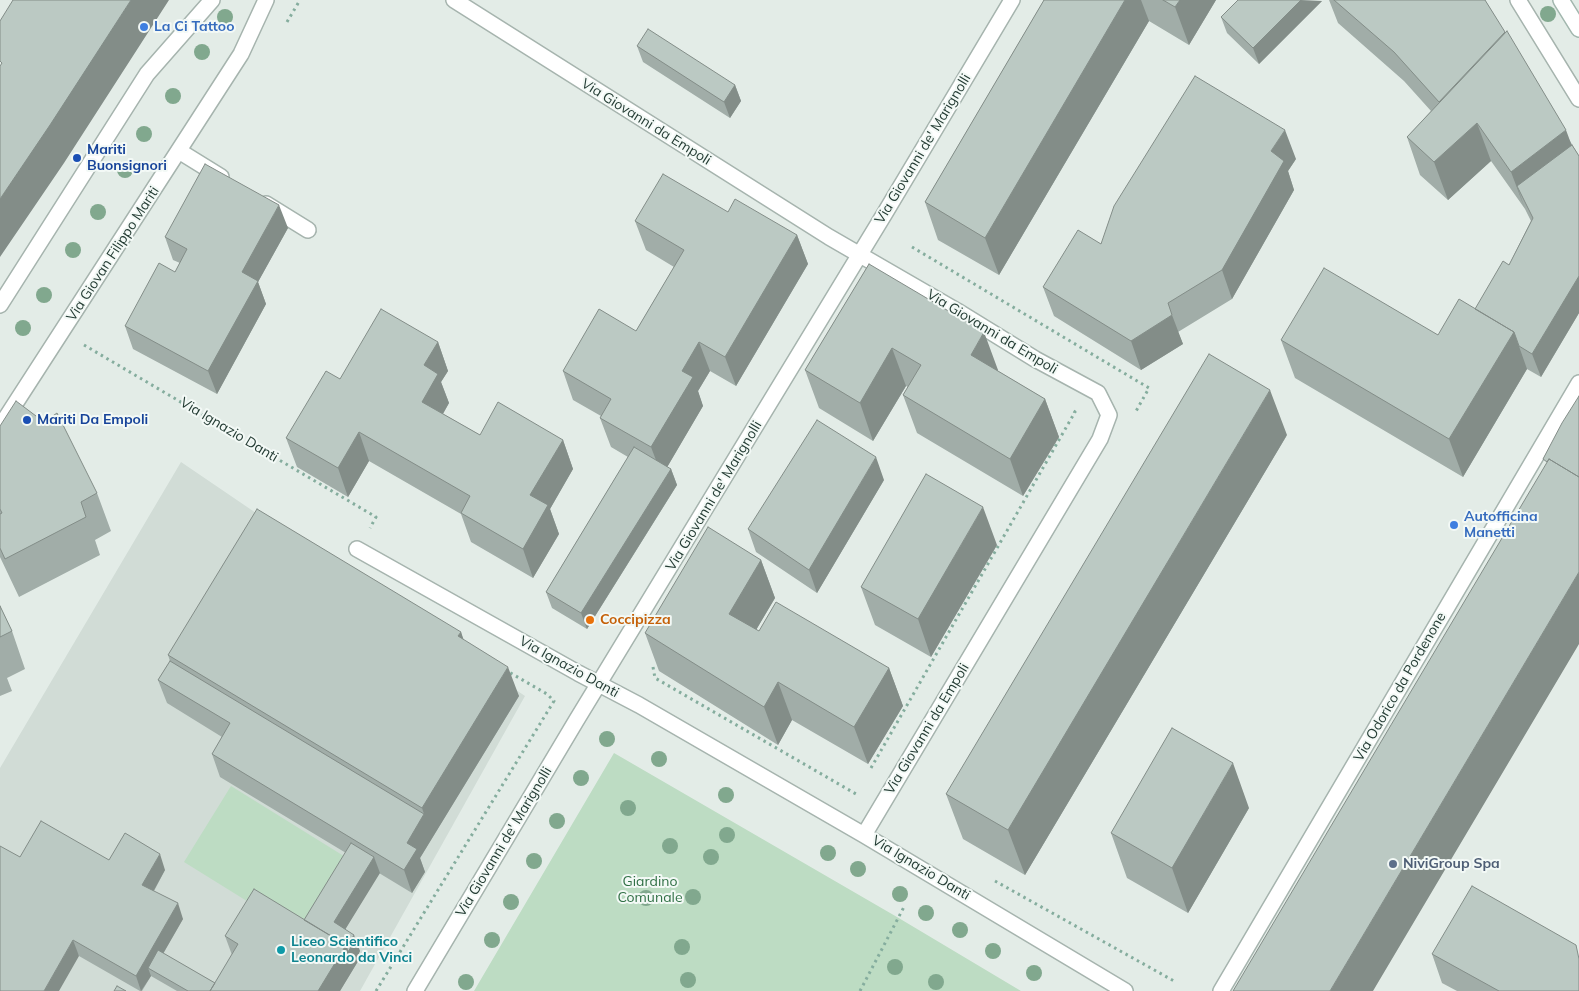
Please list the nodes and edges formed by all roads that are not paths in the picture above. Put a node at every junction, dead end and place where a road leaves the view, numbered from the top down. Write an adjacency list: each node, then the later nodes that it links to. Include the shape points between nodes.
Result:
1 (212, 0): 14 (street, via 147,74)
2 (266, 0): 9 (street, Via Giovan Filippo Mariti, via 241,54)
3 (454, 0): 13 (street, Via Giovanni da Empoli)
4 (1012, 0): 13 (street, Via Giovanni de' Marignolli)
5 (1518, 0): 8 (street)
6 (1561, 0): 7 (street)
7 (1579, 29)
8 (1579, 99)
9 (179, 151): 10 (street); 16 (street, Via Giovan Filippo Mariti)
10 (231, 183)
11 (257, 199): 12 (street)
12 (308, 230)
13 (859, 255): 18 (street, Via Giovanni de' Marignolli); 19 (street, Via Giovanni da Empoli, via 1098,393 1108,415 1100,439)
14 (0, 305)
15 (1579, 383): 22 (street, Via Odorico da Pordenone)
16 (0, 428)
17 (357, 549): 18 (street, Via Ignazio Danti)
18 (600, 684): 19 (street, Via Ignazio Danti); 20 (street, Via Giovanni de' Marignolli)
19 (864, 834): 21 (street, Via Ignazio Danti)
20 (414, 991)
21 (1125, 991)
22 (1222, 991)

